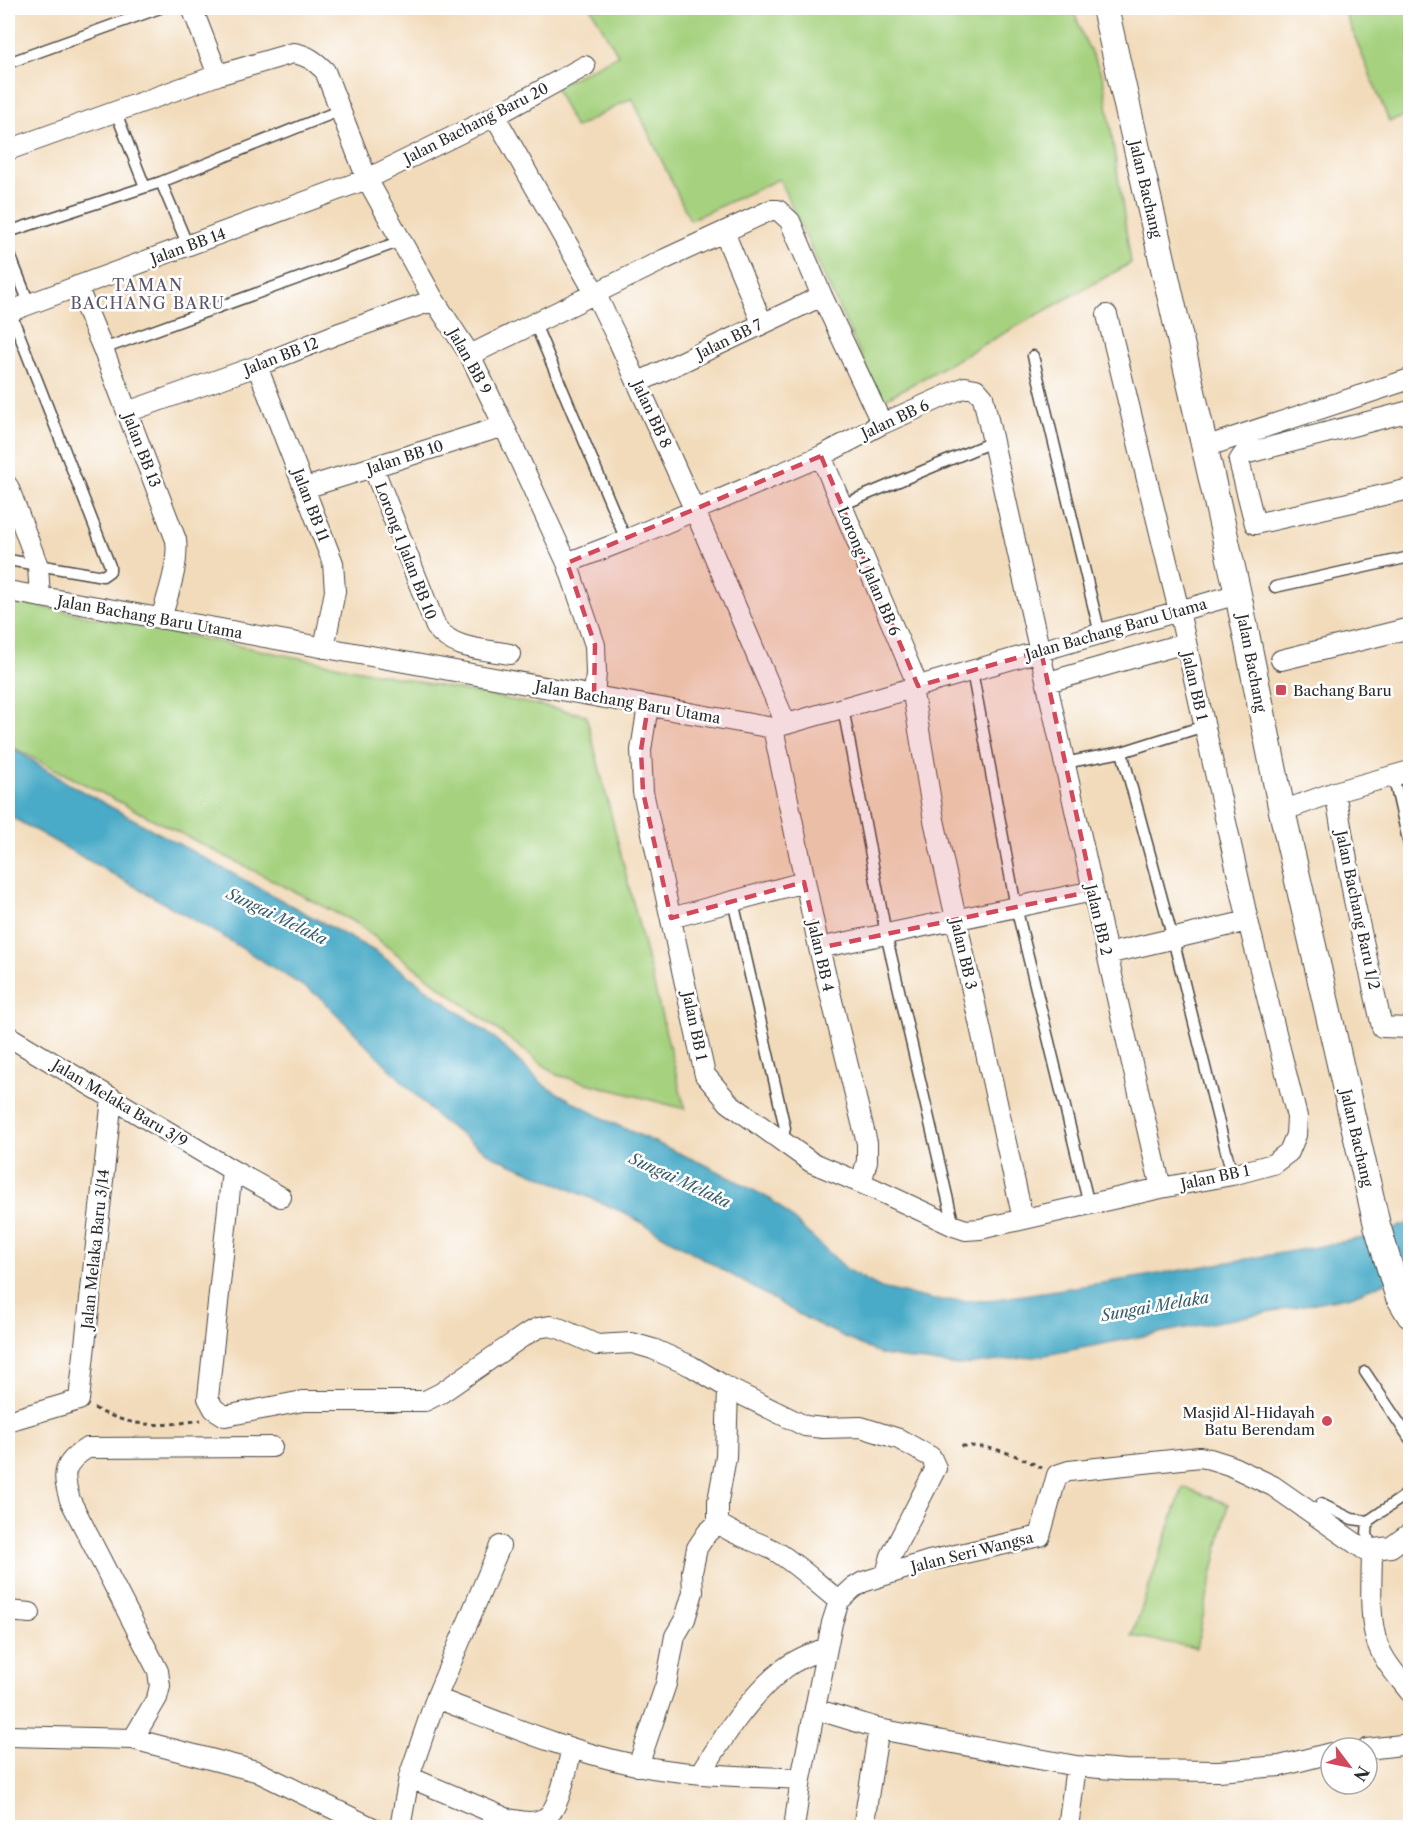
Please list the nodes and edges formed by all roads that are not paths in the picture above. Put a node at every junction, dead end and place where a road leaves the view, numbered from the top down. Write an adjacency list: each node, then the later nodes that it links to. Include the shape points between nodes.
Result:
1 (160, 8): 4 (lane)
2 (192, 8): 6 (street)
3 (1109, 8): 39 (street, Jalan Bachang)
4 (8, 63)
5 (585, 66): 9 (street, Jalan Bachang Baru 20)
6 (218, 75): 7 (street); 8 (street, Jalan BB 9, via 294,52 310,58 325,71)
7 (115, 110): 10 (street); 13 (lane)
8 (342, 110): 11 (street, Jalan BB 9); 12 (lane)
9 (495, 116): 11 (street, Jalan Bachang Baru 20); 20 (street, Jalan BB 8)
10 (8, 150)
11 (367, 179): 16 (street, Jalan BB 9); 17 (street, Jalan BB 14)
12 (161, 182): 13 (lane); 17 (lane)
13 (145, 187): 14 (lane)
14 (8, 232)
15 (724, 232): 20 (street); 21 (street, via 771,210 785,214); 26 (street)
16 (401, 241): 22 (street, Jalan BB 9); 28 (lane)
17 (188, 246): 19 (street, Jalan BB 14)
18 (8, 249): 23 (lane)
19 (77, 286): 23 (street, Jalan BB 14); 28 (street, Jalan BB 13)
20 (595, 293): 27 (street); 33 (street, Jalan BB 8)
21 (822, 296): 26 (street, Jalan BB 7); 36 (street)
22 (434, 300): 29 (street, Jalan BB 9); 31 (street, Jalan BB 12)
23 (29, 303): 24 (street, Jalan BB 14)
24 (9, 311): 51 (lane, via 110,571 103,576)
25 (1107, 315): 56 (street, Jalan BB 1)
26 (762, 323): 33 (street, Jalan BB 7)
27 (535, 324): 29 (street); 47 (lane)
28 (103, 350): 35 (street, Jalan BB 13)
29 (470, 355): 37 (street, Jalan BB 9)
30 (1033, 356): 59 (lane)
31 (257, 366): 35 (street, Jalan BB 12); 43 (street, Jalan BB 11)
32 (1410, 379): 39 (street)
33 (638, 383): 46 (street, Jalan BB 8)
34 (1410, 411): 44 (street, via 1248,453 1239,461 1255,524)
35 (127, 412): 57 (street, Jalan BB 13, via 176,540 175,566)
36 (882, 424): 38 (street, Jalan BB 6, via 965,387 976,389 983,397); 40 (street, Jalan BB 6)
37 (504, 426): 41 (street, Jalan BB 10); 50 (street, Jalan BB 9)
38 (992, 442): 45 (lane); 62 (street, Jalan BB 6)
39 (1205, 447): 54 (street, Jalan Bachang)
40 (820, 456): 45 (street, Lorong 1 Jalan BB 6); 46 (street, Jalan BB 6)
41 (373, 467): 43 (street, Jalan BB 10); 63 (street, Lorong 1 Jalan BB 10, via 443,637 457,644)
42 (8, 486): 51 (street)
43 (305, 488): 61 (street, Jalan BB 11, via 335,577)
44 (1410, 489)
45 (842, 505): 67 (street, Lorong 1 Jalan BB 6)
46 (695, 511): 47 (street, Jalan BB 6); 71 (street, Jalan BB 8)
47 (626, 540): 50 (street, Jalan BB 6)
48 (1410, 557): 52 (lane)
49 (8, 560): 51 (lane)
50 (567, 563): 68 (street, Jalan BB 9, via 595,645)
51 (38, 566): 55 (street)
52 (1275, 587)
53 (8, 591): 55 (street, Jalan Bachang Baru Utama)
54 (1238, 594): 56 (street, Jalan Bachang Baru Utama); 77 (street, Jalan Bachang)
55 (40, 597): 57 (street, Jalan Bachang Baru Utama)
56 (1179, 611): 59 (street, Jalan Bachang Baru Utama); 60 (street, Jalan BB 1)
57 (161, 619): 61 (street, Jalan Bachang Baru Utama)
58 (1410, 628): 64 (street)
59 (1100, 634): 62 (street, Jalan Bachang Baru Utama)
60 (1185, 643): 66 (street); 72 (street, Jalan BB 1)
61 (324, 648): 68 (street, Jalan Bachang Baru Utama)
62 (1041, 651): 65 (street, Jalan Bachang Baru Utama); 66 (street, Jalan BB 2)
63 (510, 654)
64 (1281, 660)
65 (972, 671): 67 (street, Jalan Bachang Baru Utama); 82 (lane)
66 (1048, 682): 74 (street, Jalan BB 2)
67 (915, 687): 70 (street, Jalan Bachang Baru Utama); 84 (street, Jalan BB 3, via 934,820)
68 (594, 696): 69 (street, Jalan Bachang Baru Utama)
69 (648, 706): 71 (street, Jalan Bachang Baru Utama); 83 (street, Jalan BB 1, via 641,750 643,792)
70 (843, 708): 71 (street, Jalan Bachang Baru Utama); 86 (lane)
71 (779, 726): 79 (street, Jalan BB 4)
72 (1204, 726): 73 (lane); 85 (street, Jalan BB 1)
73 (1122, 752): 74 (lane); 87 (lane)
74 (1064, 763): 80 (street, Jalan BB 2)
75 (1402, 773): 76 (street); 78 (lane)
76 (1335, 792): 77 (street); 90 (street, Jalan Bachang Baru 1/2, via 1382,1027)
77 (1282, 811): 102 (street, Jalan Bachang, via 1377,1225)
78 (1410, 849)
79 (804, 882): 81 (street); 88 (street, Jalan BB 4)
80 (1093, 891): 82 (street); 89 (street, Jalan BB 2)
81 (733, 901): 83 (street); 93 (lane, via 785,1128)
82 (1016, 907): 84 (street); 99 (lane)
83 (671, 918): 93 (street, Jalan BB 1, via 705,1075 729,1103)
84 (956, 920): 86 (street); 100 (street, Jalan BB 3)
85 (1248, 921): 87 (street); 95 (street, Jalan BB 1, via 1297,1117 1296,1135 1289,1152 1273,1164)
86 (886, 934): 88 (street); 101 (lane)
87 (1173, 939): 89 (street); 95 (lane)
88 (819, 948): 96 (street, Jalan BB 4, via 867,1143)
89 (1107, 954): 97 (street, Jalan BB 2)
90 (1410, 1028)
91 (8, 1036): 92 (street, Jalan Melaka Baru 3/9)
92 (112, 1098): 94 (street, Jalan Melaka Baru 3/9); 105 (street, Jalan Melaka Baru 3/14, via 79,1400)
93 (782, 1141): 96 (street, Jalan BB 1, via 811,1162)
94 (232, 1170): 98 (street, Jalan Melaka Baru 3/9); 104 (street, via 208,1398 214,1409 225,1416 303,1401 425,1401 525,1335 550,1326 597,1344 632,1343 653,1349)
95 (1232, 1175): 97 (street, Jalan BB 1)
96 (861, 1183): 101 (street, Jalan BB 1)
97 (1161, 1188): 99 (street, Jalan BB 1)
98 (281, 1197)
99 (1089, 1204): 100 (street, Jalan BB 1)
100 (1023, 1220): 101 (street, Jalan BB 1, via 980,1229)
101 (954, 1226)
102 (1404, 1305)
103 (1365, 1372): 106 (lane)
104 (728, 1388): 111 (street, via 726,1457); 115 (street, via 805,1426 861,1427 899,1439 931,1457 936,1468 891,1556)
105 (8, 1421)
106 (1410, 1439)
107 (272, 1447): 125 (street, via 87,1448 73,1457 66,1468 70,1500 158,1671 157,1698)
108 (1410, 1492): 110 (lane)
109 (1321, 1504): 110 (lane, via 1352,1519)
110 (1368, 1521): 114 (lane)
111 (718, 1523): 116 (street, via 779,1553); 130 (street, via 697,1548 693,1592 675,1636 666,1684)
112 (1410, 1533): 114 (street, via 1391,1547)
113 (500, 1546): 121 (street)
114 (1372, 1550): 115 (street, Jalan Seri Wangsa, via 1365,1550 1273,1486 1200,1457 1057,1475 1040,1536); 120 (street, via 1377,1644)
115 (886, 1574): 116 (street, Jalan Seri Wangsa, via 863,1582)
116 (839, 1601): 119 (street)
117 (8, 1611): 118 (street)
118 (30, 1613)
119 (827, 1648): 122 (street); 132 (street, via 786,1667 765,1685)
120 (1410, 1692)
121 (436, 1698): 128 (street); 133 (street)
122 (815, 1709): 123 (street); 134 (street)
123 (879, 1728): 131 (street); 138 (street)
124 (8, 1736): 125 (street)
125 (133, 1739): 135 (street, via 256,1771)
126 (1410, 1744): 127 (street)
127 (1379, 1748)
128 (572, 1749): 130 (street); 133 (street, via 556,1805 546,1818 526,1823)
129 (1319, 1756): 131 (street, via 1280,1766 1219,1771)
130 (638, 1766): 132 (street)
131 (1076, 1767): 139 (street)
132 (701, 1773): 134 (street)
133 (409, 1777): 136 (street)
134 (801, 1779): 137 (street)
135 (373, 1827)
136 (400, 1827)
137 (794, 1827)
138 (863, 1827)
139 (1068, 1827)

